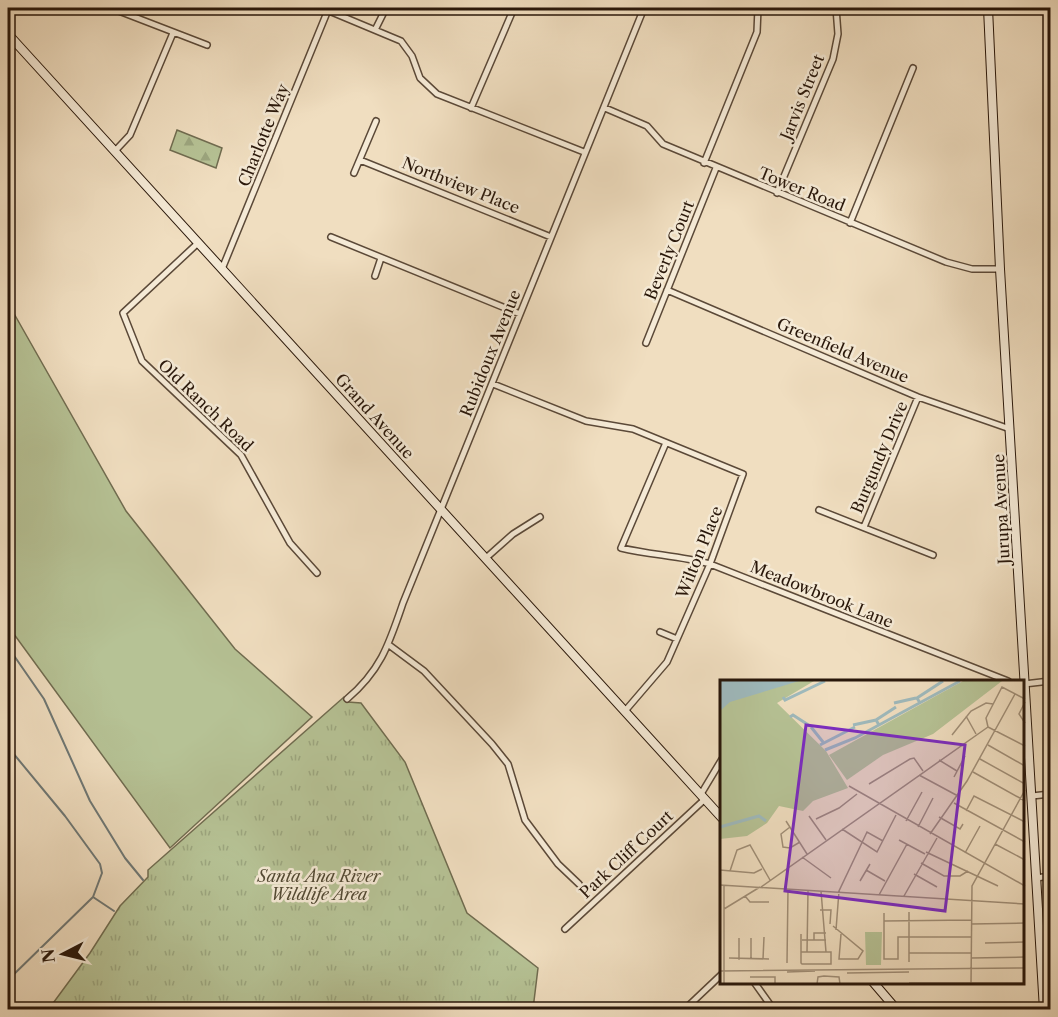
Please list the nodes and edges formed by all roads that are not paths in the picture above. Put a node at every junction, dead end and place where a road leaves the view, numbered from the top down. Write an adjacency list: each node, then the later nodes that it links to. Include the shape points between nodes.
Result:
1 (111, 8): 10 (street)
2 (386, 8): 9 (street)
3 (514, 8): 14 (street)
4 (644, 8): 15 (street, Rubidoux Avenue)
5 (758, 8): 20 (street, via 757,32)
6 (836, 8): 23 (street, Jarvis Street, via 833,59)
7 (988, 8): 29 (street, Jurupa Avenue)
8 (325, 9): 9 (street); 30 (street, Charlotte Way)
9 (376, 28): 14 (street, via 401,41 420,78 437,94)
10 (173, 33): 12 (street); 17 (street, via 130,135)
11 (8, 34): 17 (street, Grand Avenue)
12 (207, 45)
13 (913, 68): 24 (street)
14 (471, 108): 18 (street)
15 (605, 108): 18 (street, Rubidoux Avenue); 20 (street, Tower Road, via 647,126 663,144)
16 (376, 121): 19 (street)
17 (115, 151): 27 (street, Grand Avenue)
18 (584, 152): 26 (street, Rubidoux Avenue)
19 (360, 160): 22 (street); 26 (street, Northview Place)
20 (704, 163): 21 (street, Tower Road)
21 (716, 168): 23 (street, Tower Road); 32 (street, Beverly Court)
22 (354, 173)
23 (777, 193): 24 (street, Tower Road)
24 (850, 223): 29 (street, Tower Road, via 959,267)
25 (331, 237): 28 (street)
26 (551, 237): 33 (street, Rubidoux Avenue)
27 (198, 243): 30 (street, Grand Avenue); 46 (street, Old Ranch Road, via 123,313 142,362 241,455 290,543)
28 (381, 258): 31 (street); 33 (street)
29 (1000, 268): 37 (street, Jurupa Avenue)
30 (222, 269): 39 (street, Grand Avenue)
31 (375, 276)
32 (667, 290): 34 (street, Beverly Court); 36 (street, Greenfield Avenue)
33 (520, 314): 35 (street, Rubidoux Avenue)
34 (646, 343)
35 (493, 384): 38 (street, via 586,421 633,429); 39 (street, Rubidoux Avenue)
36 (918, 397): 37 (street, Greenfield Avenue); 42 (street, Burgundy Drive)
37 (1010, 429): 51 (street, Jurupa Avenue)
38 (665, 445): 45 (street, Wilton Place, via 743,474); 45 (street, Meadowbrook Lane, via 621,548)
39 (442, 509): 44 (street, Grand Avenue); 49 (street, Rubidoux Avenue)
40 (819, 510): 42 (street)
41 (540, 518): 44 (street, via 513,534)
42 (864, 527): 43 (street)
43 (933, 555)
44 (486, 558): 56 (street, Grand Avenue)
45 (710, 564): 48 (street, Wilton Place); 50 (street, Meadowbrook Lane)
46 (317, 573)
47 (660, 632): 48 (street)
48 (677, 639): 56 (street, Wilton Place, via 660,671)
49 (389, 645): 55 (street, Rubidoux Avenue, via 368,681); 64 (street, via 424,671 508,764 525,820 558,864)
50 (1005, 680)
51 (1024, 680)
52 (1050, 681): 53 (street)
53 (1025, 684)
54 (1025, 698): 59 (street, Jurupa Avenue)
55 (347, 699)
56 (625, 711): 60 (street, Grand Avenue)
57 (720, 763): 60 (street, Park Cliff Court)
58 (1050, 794): 59 (street)
59 (1032, 796): 63 (street, Jurupa Avenue)
60 (703, 797): 61 (street, Grand Avenue); 65 (street, Park Cliff Court)
61 (720, 816)
62 (1050, 876): 63 (street)
63 (1036, 878): 69 (street, Jurupa Avenue)
64 (579, 884)
65 (565, 929)
66 (720, 976): 70 (street)
67 (755, 984): 71 (street)
68 (875, 984): 72 (street)
69 (1046, 1006)
70 (684, 1010)
71 (774, 1010)
72 (897, 1010)

